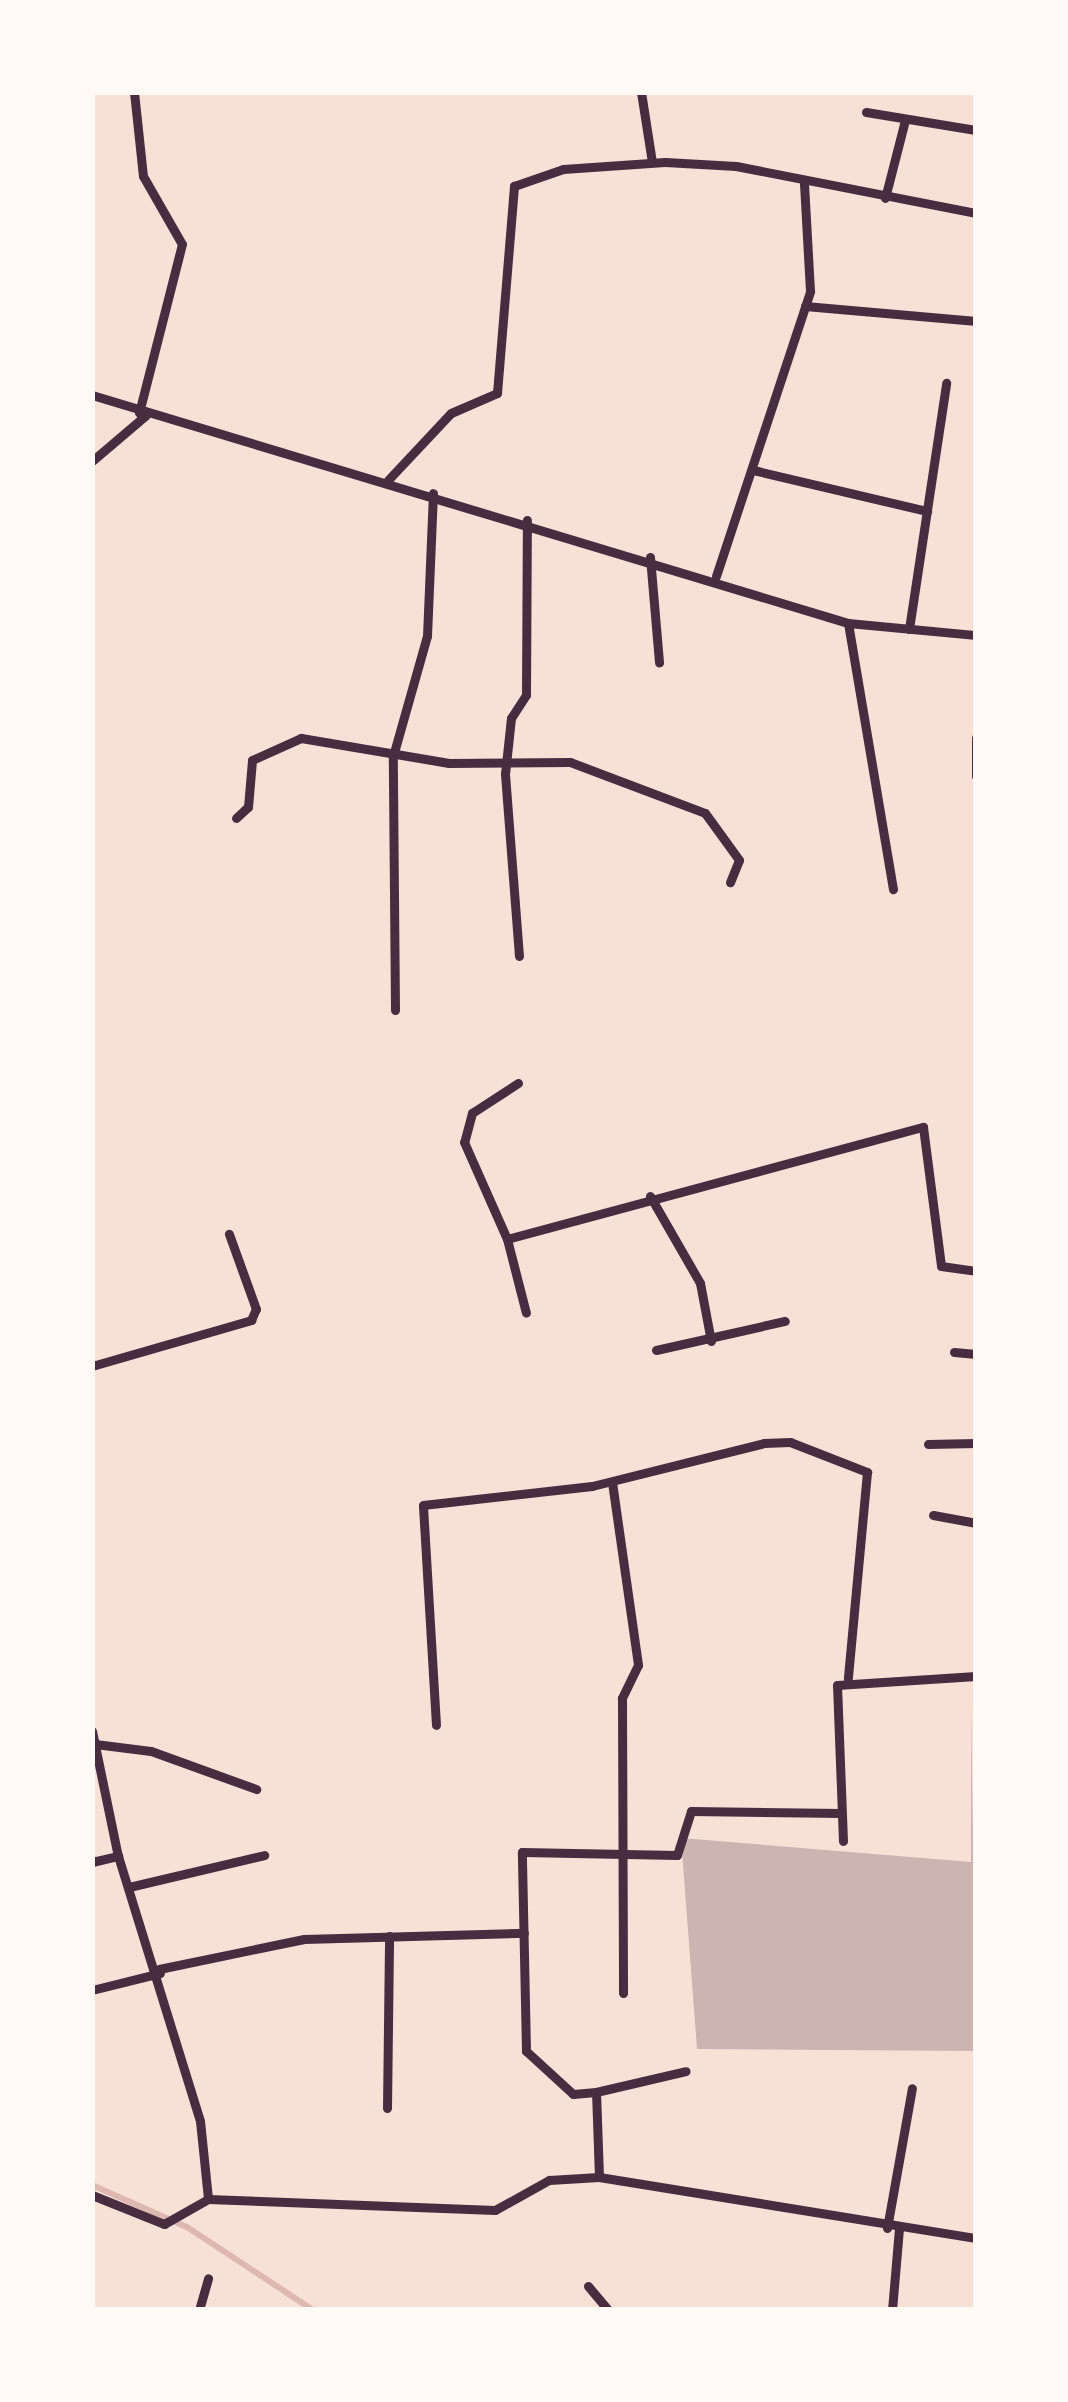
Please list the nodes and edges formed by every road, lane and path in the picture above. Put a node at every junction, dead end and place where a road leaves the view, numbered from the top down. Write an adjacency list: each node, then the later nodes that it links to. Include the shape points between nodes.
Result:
1 (134, 92): 14 (street, via 143,176 182,244)
2 (640, 92): 6 (street)
3 (866, 112): 4 (street)
4 (906, 120): 5 (street); 8 (street)
5 (976, 130)
6 (652, 162): 7 (street); 17 (street, via 563,169 514,186 498,393 452,412)
7 (804, 182): 8 (street); 10 (street)
8 (885, 198): 9 (street)
9 (976, 213)
10 (806, 306): 11 (street); 16 (street)
11 (976, 321)
12 (946, 383): 19 (street)
13 (92, 395): 14 (street)
14 (142, 414): 15 (street); 17 (street)
15 (92, 461)
16 (753, 470): 19 (street); 22 (street)
17 (388, 480): 18 (street)
18 (433, 493): 20 (street); 28 (street, via 427,636)
19 (927, 511): 24 (street)
20 (528, 520): 21 (street); 29 (street, via 526,694 511,718)
21 (650, 557): 22 (street); 26 (street)
22 (716, 576): 23 (street)
23 (848, 623): 24 (street); 33 (street)
24 (910, 628): 25 (street)
25 (976, 635)
26 (659, 663)
27 (976, 738): 30 (street)
28 (398, 750): 29 (street); 31 (street, via 301,738 268,747 252,760 248,807); 35 (street)
29 (506, 763): 32 (street, via 579,764 638,792 686,801 729,837 739,860); 34 (street)
30 (976, 776)
31 (236, 818)
32 (730, 882)
33 (894, 889)
34 (518, 956)
35 (395, 1010)
36 (518, 1083): 39 (street, via 464,1128)
37 (650, 1196): 39 (street); 40 (street, via 923,1126 941,1266); 43 (street, via 700,1283)
38 (229, 1234): 47 (street, via 256,1309 251,1320)
39 (507, 1239): 41 (street)
40 (976, 1271)
41 (526, 1313)
42 (786, 1321): 43 (street)
43 (712, 1341): 44 (street)
44 (656, 1350)
45 (954, 1352): 46 (street)
46 (976, 1354)
47 (92, 1366)
48 (976, 1443): 49 (street)
49 (928, 1444)
50 (612, 1482): 54 (street, via 782,1442 867,1472); 55 (street, via 423,1505); 61 (street, via 638,1665 622,1698)
51 (934, 1515): 52 (street)
52 (976, 1523)
53 (976, 1676): 54 (street)
54 (848, 1678): 59 (street, via 833,1697)
55 (436, 1726)
56 (92, 1731): 57 (street)
57 (95, 1744): 58 (street, via 151,1751); 63 (street)
58 (256, 1788)
59 (841, 1813): 60 (street); 61 (street, via 691,1811 676,1855)
60 (843, 1841)
61 (622, 1852): 66 (street, via 522,1852); 70 (street)
62 (264, 1855): 65 (street)
63 (118, 1856): 64 (street); 65 (street)
64 (92, 1862)
65 (130, 1886): 68 (street)
66 (524, 1933): 67 (street); 73 (street, via 526,2051 573,2094)
67 (389, 1936): 68 (street, via 304,1940); 74 (street)
68 (160, 1971): 69 (street); 77 (street, via 200,2121)
69 (92, 1990)
70 (623, 1994)
71 (686, 2071): 73 (street)
72 (912, 2088): 78 (street)
73 (596, 2092): 75 (street)
74 (388, 2108)
75 (599, 2176): 77 (street, via 548,2180 494,2210); 78 (street)
76 (92, 2194): 77 (street, via 164,2224)
77 (208, 2199)
78 (893, 2229): 79 (street); 84 (street)
79 (976, 2238)
80 (208, 2278): 82 (street)
81 (588, 2286): 83 (street)
82 (199, 2310)
83 (608, 2310)
84 (892, 2310)

